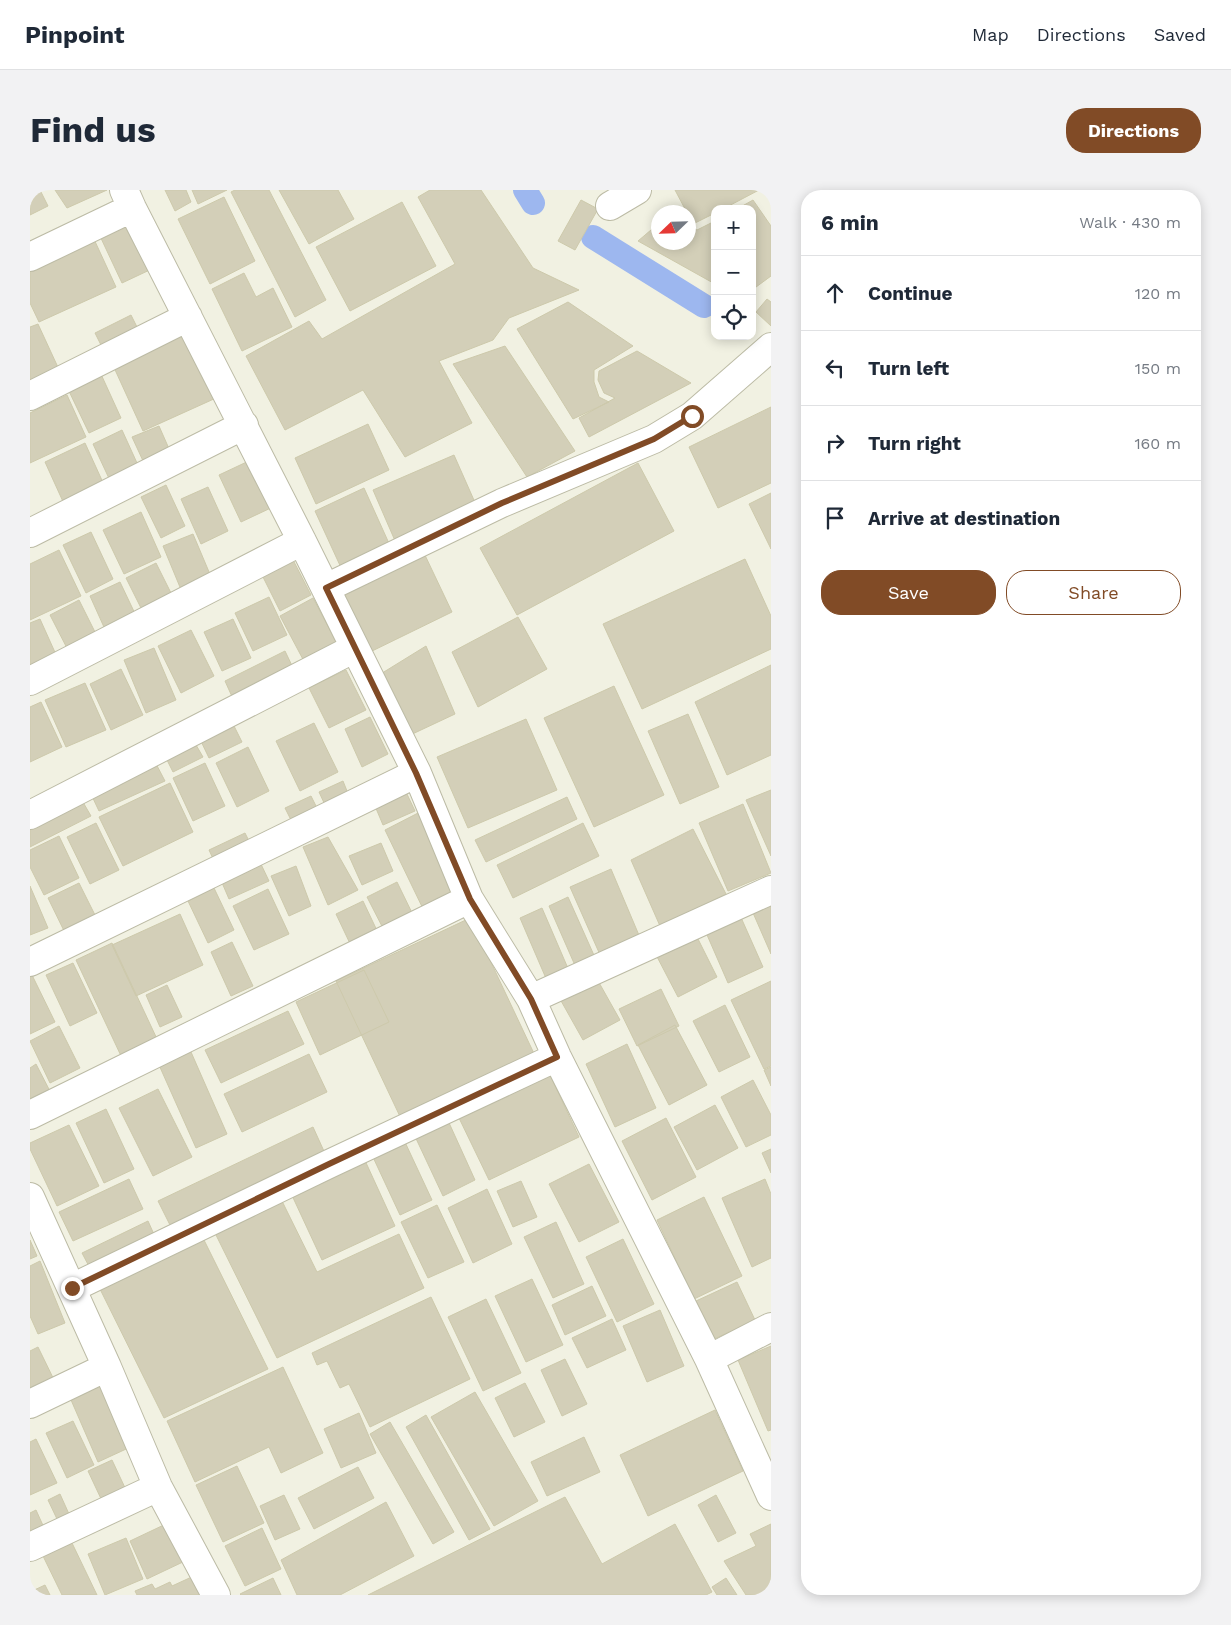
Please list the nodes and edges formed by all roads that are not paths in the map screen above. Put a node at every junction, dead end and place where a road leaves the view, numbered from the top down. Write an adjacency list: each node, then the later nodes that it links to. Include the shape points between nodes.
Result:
1 (637, 190): 3 (street)
2 (128, 199): 4 (street); 5 (street)
3 (610, 206)
4 (30, 257)
5 (188, 317): 7 (street); 8 (street)
6 (771, 347): 11 (street, via 692,416 654,439 502,503)
7 (30, 396)
8 (244, 425): 9 (street); 10 (street)
9 (30, 533)
10 (302, 541): 11 (street); 13 (street)
11 (326, 588): 12 (street)
12 (355, 648): 14 (street); 15 (street)
13 (30, 681)
14 (416, 773): 17 (street); 18 (street)
15 (30, 815)
16 (771, 890): 19 (street)
17 (470, 899): 19 (street); 21 (street)
18 (30, 962)
19 (531, 999): 20 (street)
20 (557, 1057): 23 (street); 25 (street)
21 (30, 1115)
22 (30, 1197): 23 (street)
23 (72, 1288): 26 (street)
24 (771, 1327): 25 (street)
25 (709, 1359): 29 (street)
26 (107, 1367): 27 (street); 28 (street)
27 (30, 1404)
28 (158, 1488): 30 (street); 31 (street)
29 (771, 1496)
30 (30, 1547)
31 (216, 1595)

